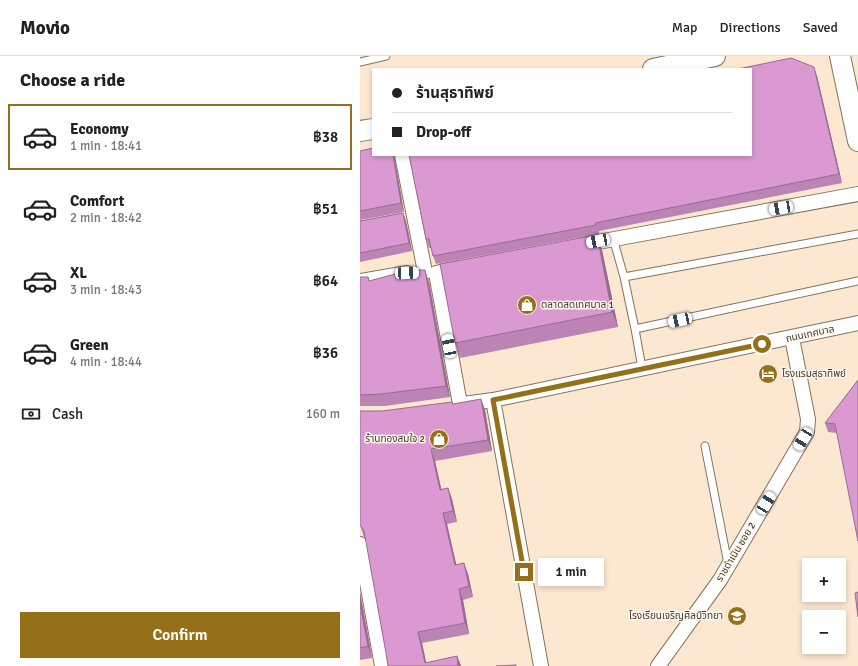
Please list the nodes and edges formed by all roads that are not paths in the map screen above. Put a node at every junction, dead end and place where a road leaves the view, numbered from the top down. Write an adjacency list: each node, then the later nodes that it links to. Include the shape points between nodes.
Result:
1 (386, 56): 4 (lane)
2 (714, 56): 5 (main road)
3 (840, 56): 8 (main road)
4 (360, 62)
5 (658, 68)
6 (372, 129): 7 (main road)
7 (360, 131)
8 (858, 141)
9 (402, 156): 15 (street, via 410,215)
10 (858, 194): 12 (street)
11 (858, 234): 16 (lane)
12 (613, 238): 13 (street); 16 (lane)
13 (566, 248)
14 (474, 265): 15 (street)
15 (430, 272): 17 (street); 24 (street)
16 (624, 277): 20 (lane)
17 (360, 281)
18 (858, 281): 20 (lane)
19 (858, 323): 21 (street, ถนนเทศบาล)
20 (635, 329): 22 (lane)
21 (792, 338): 22 (street, ถนนเทศบาล); 29 (street, ราชดำเนิน ซอย 2, via 808,419 807,432)
22 (642, 368): 23 (street, ถนนเทศบาล)
23 (493, 400): 24 (street, ถนนเทศบาล); 31 (street)
24 (460, 404): 25 (street, ถนนเทศบาล)
25 (445, 406)
26 (705, 446): 29 (lane)
27 (360, 544): 28 (street)
28 (362, 563): 30 (street)
29 (728, 566): 32 (street, ราชดำเนิน ซอย 2)
30 (382, 666)
31 (541, 666)
32 (658, 666)

